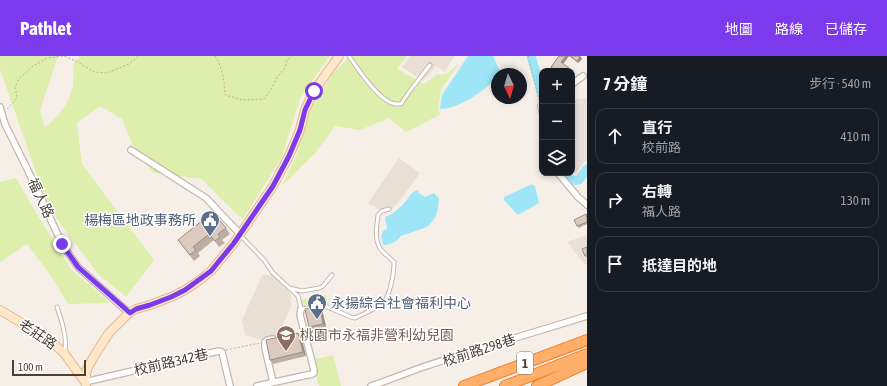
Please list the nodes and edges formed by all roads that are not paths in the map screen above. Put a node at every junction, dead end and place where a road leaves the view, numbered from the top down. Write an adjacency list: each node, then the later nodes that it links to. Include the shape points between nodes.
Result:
1 (339, 56): 12 (street, via 314,91 289,156 273,186)
2 (349, 56): 3 (lane, via 371,86 394,104 401,104)
3 (430, 65)
4 (583, 76): 5 (street)
5 (575, 82)
6 (1, 110): 7 (street, 福人路)
7 (2, 121): 18 (street, 福人路, via 62,244 78,267)
8 (131, 150): 12 (street, via 206,198)
9 (560, 176): 10 (street)
10 (587, 205)
11 (389, 209): 16 (lane, via 378,215 376,231 380,250 394,262 393,275 384,304 355,318 325,306)
12 (240, 234): 14 (lane); 18 (street, via 211,271 200,280 171,297)
13 (332, 275): 14 (lane, via 319,288 302,292)
14 (287, 287): 16 (lane, via 298,296)
15 (57, 307): 24 (lane, via 64,327)
16 (301, 308): 20 (street, via 300,315)
17 (0, 310): 24 (street, 老莊路, via 47,338)
18 (130, 313): 28 (street, via 109,334 96,353 87,369)
19 (587, 316): 31 (street, 校前路298巷)
20 (305, 332): 21 (street); 27 (street, via 314,373)
21 (297, 334)
22 (276, 338): 27 (street, via 265,342)
23 (587, 340): 32 (highway, 1)
24 (64, 353): 28 (street, 老莊路)
25 (587, 354): 33 (highway, 1)
26 (587, 363): 34 (highway)
27 (273, 382): 30 (street)
28 (86, 384): 29 (street, 校前路342巷, via 221,351)
29 (230, 386)
30 (258, 386)
31 (371, 386)
32 (464, 386)
33 (505, 386)
34 (537, 386)

